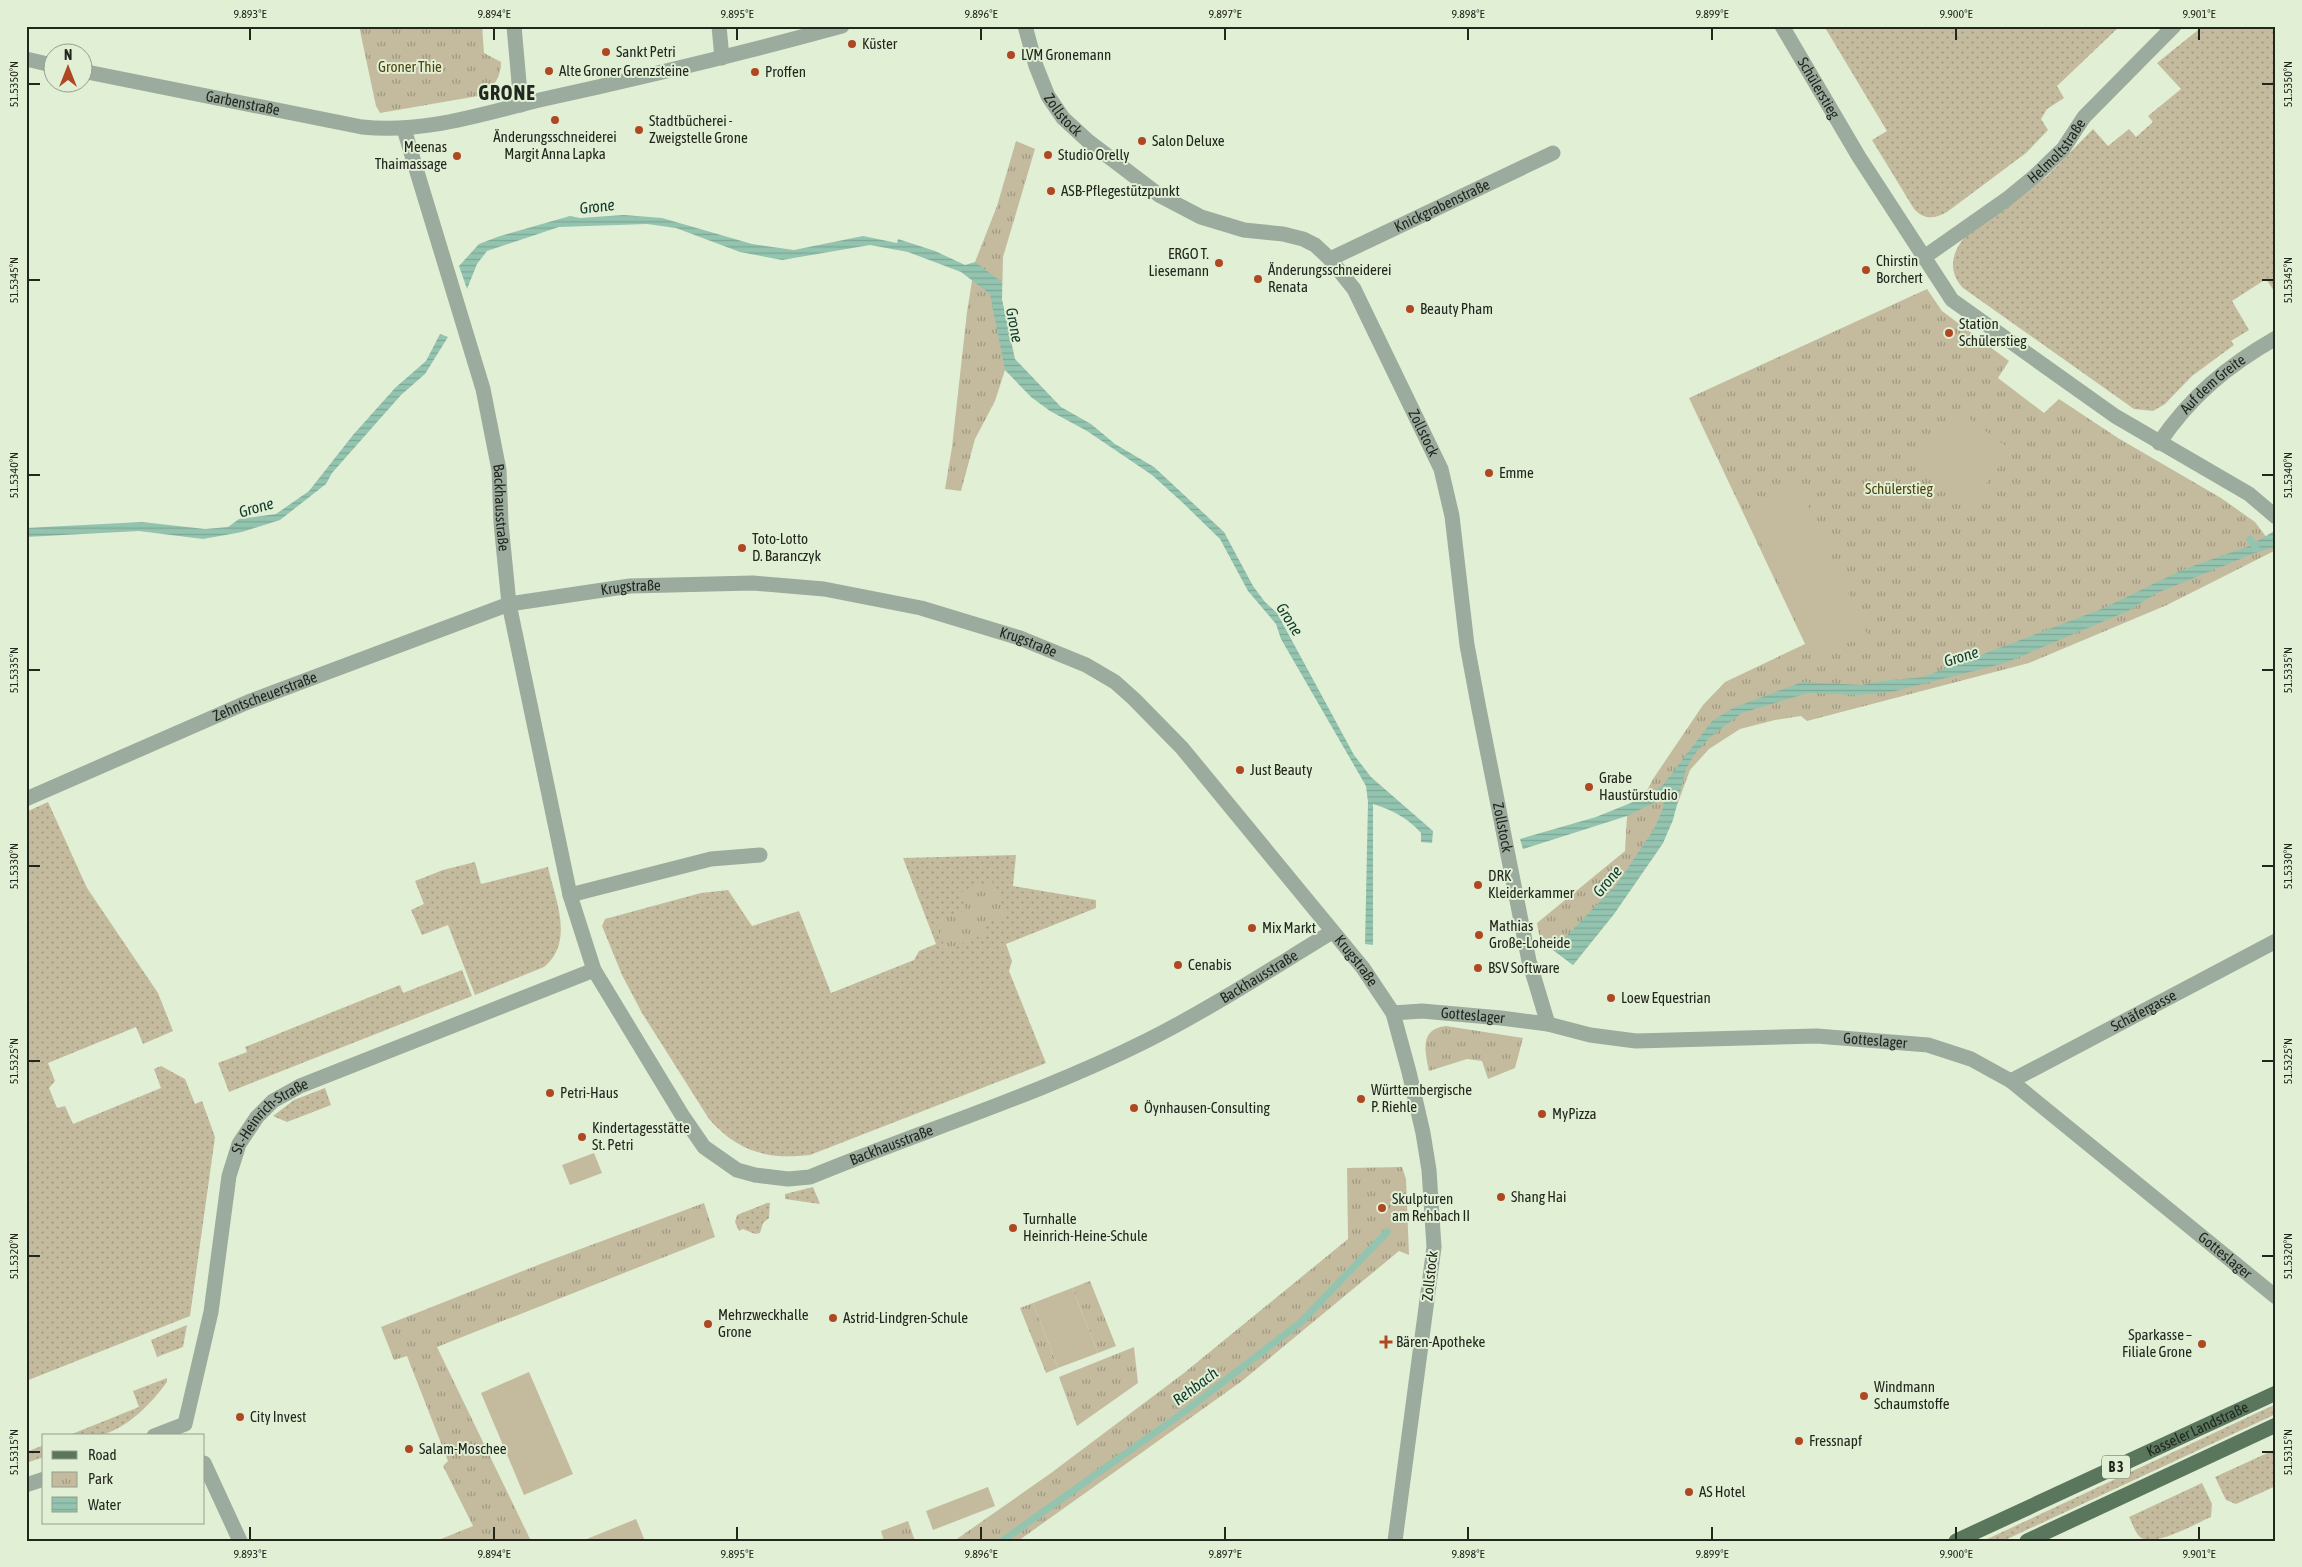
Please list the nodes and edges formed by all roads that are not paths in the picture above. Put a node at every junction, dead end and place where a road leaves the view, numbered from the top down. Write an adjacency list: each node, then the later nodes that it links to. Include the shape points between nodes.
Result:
1 (514, 26): 11 (street)
2 (719, 26): 7 (street)
3 (842, 26): 7 (street, Garbenstraße)
4 (1025, 26): 15 (street, Zollstock, via 1048,96 1063,118 1104,153 1159,195 1201,217 1244,230 1303,239)
5 (1782, 26): 14 (street, Schülerstieg)
6 (2174, 26): 14 (street, Helmoltstraße, via 2084,117 2063,149 2035,176)
7 (722, 58): 11 (street, Garbenstraße)
8 (26, 59): 9 (street)
9 (42, 63)
10 (92, 73): 12 (street, Garbenstraße, via 362,127)
11 (522, 105): 12 (street, Garbenstraße, via 456,122)
12 (404, 129): 19 (street, Backhausstraße, via 493,429)
13 (1553, 153): 15 (street, Knickgrabenstraße)
14 (1923, 258): 17 (street, Schülerstieg, via 1952,300 2115,416)
15 (1330, 259): 27 (street, Zollstock, via 1354,289 1441,469 1452,516 1478,709 1529,961)
16 (2276, 338): 17 (street, Auf dem Greite, via 2208,384 2178,415)
17 (2159, 443): 18 (street, Schülerstieg, via 2249,494)
18 (2276, 517)
19 (509, 604): 20 (street, Zehntscheuerstraße, via 248,702); 22 (street, Backhausstraße); 23 (street, Krugstraße, via 630,586 700,582 782,584 921,608 1057,651 1115,682 1155,718)
20 (26, 799)
21 (760, 855): 22 (street, via 710,859)
22 (570, 895): 25 (street, Backhausstraße)
23 (1332, 932): 25 (street, Backhausstraße, via 1146,1042 1055,1082 810,1177 788,1180 737,1170 704,1147); 26 (street, Krugstraße, via 1363,968)
24 (2276, 941): 28 (street, Schäfergasse)
25 (594, 970): 32 (street, St.-Heinrich-Straße, via 300,1086 273,1101 257,1117 239,1144 229,1176 210,1312)
26 (1392, 1013): 27 (street, Gotteslager, via 1422,1011); 38 (street, Zollstock, via 1424,1140 1434,1247)
27 (1548, 1024): 28 (street, Gotteslager, via 1590,1035 1636,1041 1816,1036 1928,1046 1971,1059)
28 (2011, 1081): 29 (street, Gotteslager)
29 (2276, 1297)
30 (2276, 1393): 39 (main road, Kasseler Landstraße / B 3)
31 (2276, 1425): 40 (main road, Kasseler Landstraße / B 3)
32 (188, 1430): 33 (street, St.-Heinrich-Straße)
33 (165, 1434)
34 (205, 1465): 37 (street)
35 (42, 1480): 36 (street)
36 (26, 1485)
37 (240, 1541)
38 (1395, 1541)
39 (1956, 1541)
40 (2026, 1541)

